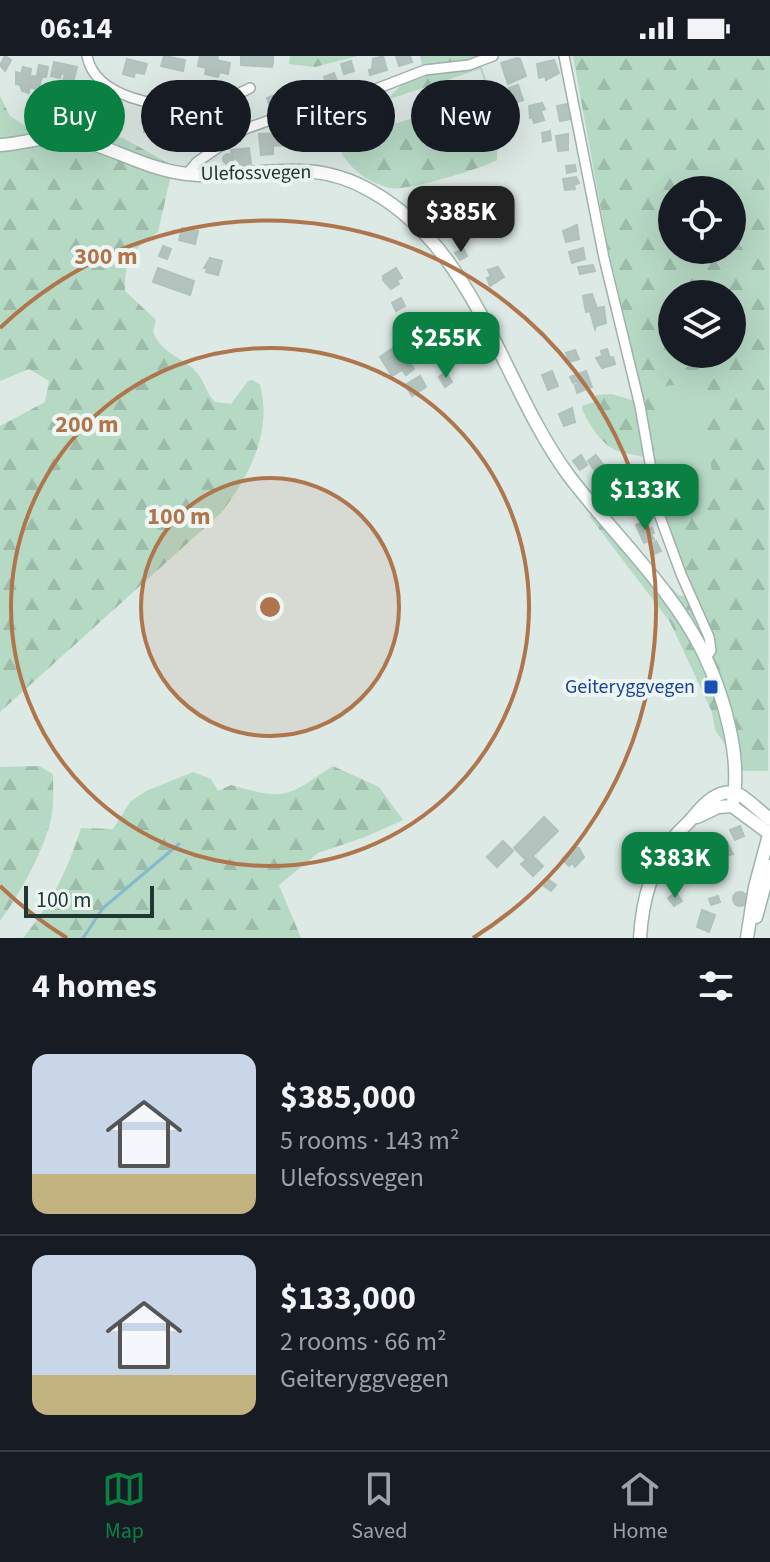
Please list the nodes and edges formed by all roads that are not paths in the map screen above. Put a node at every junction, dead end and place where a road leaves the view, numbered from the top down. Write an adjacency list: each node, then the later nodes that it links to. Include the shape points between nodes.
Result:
1 (87, 56): 4 (street, via 103,84)
2 (493, 56): 6 (street, via 425,70 245,129)
3 (564, 56): 7 (street, via 659,514 709,637)
4 (141, 98)
5 (0, 145): 6 (street, Ulefossvegen, via 70,138)
6 (187, 174): 7 (street, Ulefossvegen, via 319,172 361,185 403,214 463,284 568,474 668,595)
7 (706, 658): 8 (street, Ulefossvegen, via 734,749)
8 (734, 799): 9 (street); 10 (street); 12 (street, via 714,797 676,835 657,866 643,906)
9 (770, 819)
10 (770, 833): 13 (street)
11 (770, 866): 13 (street)
12 (640, 938)
13 (747, 938)

